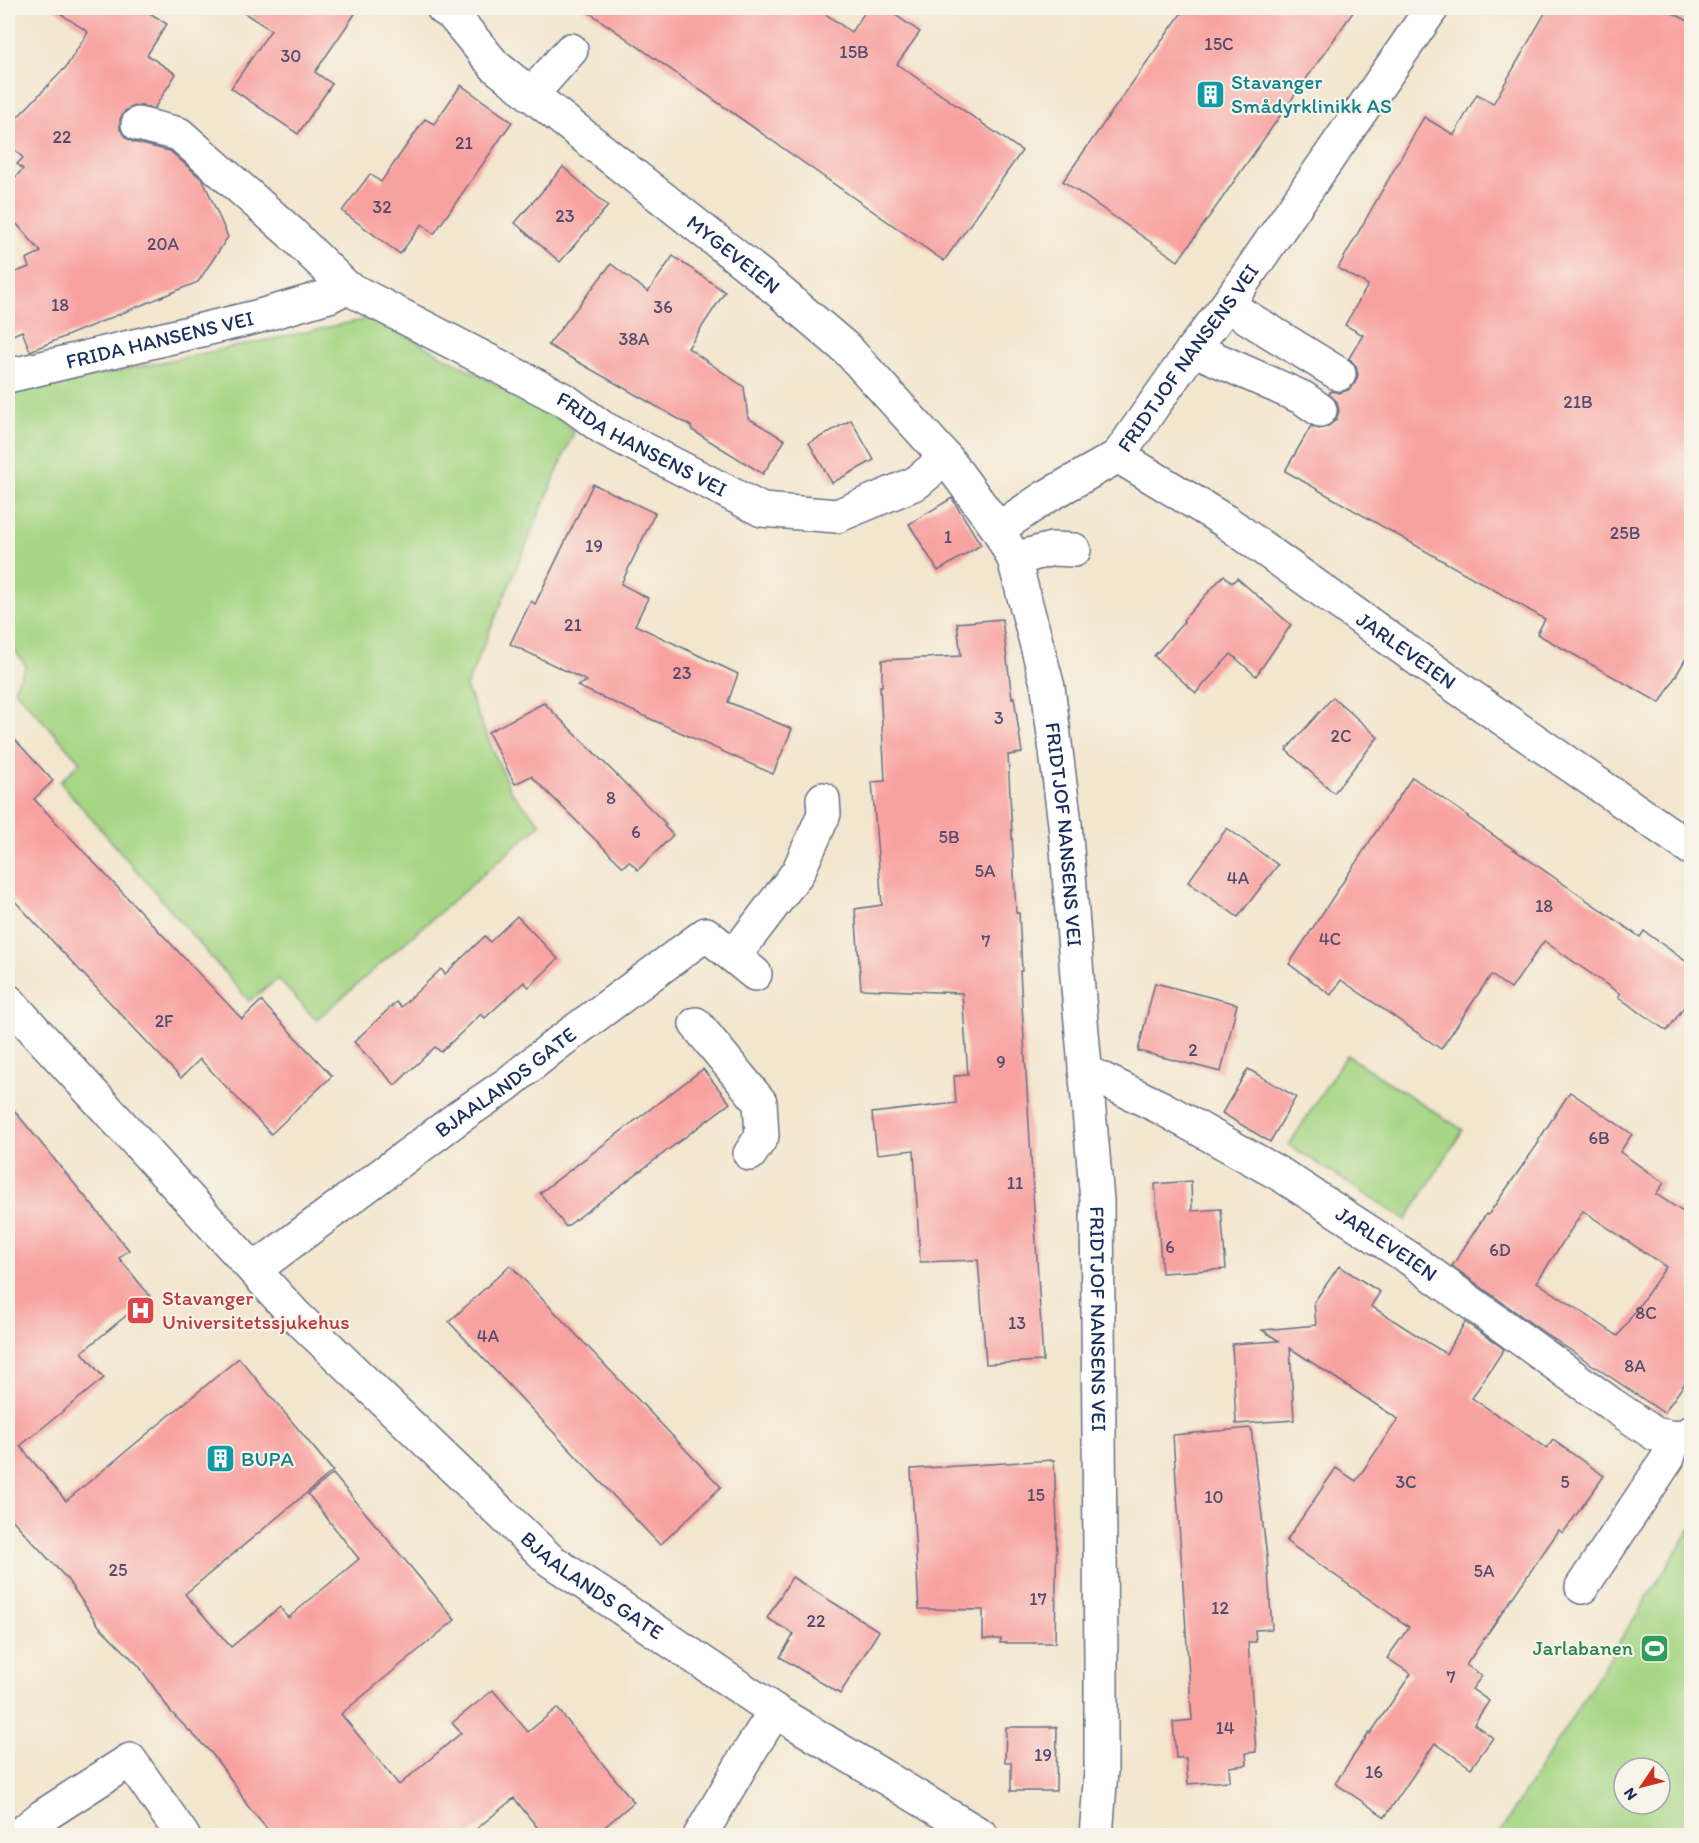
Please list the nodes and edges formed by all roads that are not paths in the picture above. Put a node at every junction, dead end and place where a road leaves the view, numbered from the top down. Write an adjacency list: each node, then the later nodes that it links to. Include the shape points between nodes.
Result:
1 (443, 8): 4 (street, MYGEVEIEN, via 495,66)
2 (1432, 8): 7 (street, FRIDTJOF NANSENS VEI)
3 (571, 50): 4 (street)
4 (531, 94): 13 (street, MYGEVEIEN, via 848,350)
5 (138, 124): 6 (street, FRIDA HANSENS VEI, via 179,134)
6 (346, 287): 10 (street, FRIDA HANSENS VEI, via 329,296 256,316); 13 (street, FRIDA HANSENS VEI, via 566,401 603,428 762,510 837,516 916,483)
7 (1227, 305): 8 (street, FRIDTJOF NANSENS VEI); 9 (street)
8 (1193, 349): 11 (street, via 1303,398); 12 (street, FRIDTJOF NANSENS VEI)
9 (1339, 374)
10 (8, 376)
11 (1320, 410)
12 (1118, 456): 14 (street, FRIDTJOF NANSENS VEI); 18 (street, JARLEVEIEN, via 1225,521)
13 (946, 458): 14 (street, MYGEVEIEN)
14 (998, 529): 16 (street, FRIDTJOF NANSENS VEI)
15 (1074, 550): 16 (street, via 1052,549)
16 (1014, 559): 21 (street, FRIDTJOF NANSENS VEI, via 1048,687 1066,834)
17 (823, 799): 23 (street, BJAALANDS GATE, via 824,814 798,872 744,965 706,934)
18 (1692, 849)
19 (8, 1001): 23 (street, BJAALANDS GATE)
20 (696, 1024): 22 (street, via 760,1102 762,1136)
21 (1085, 1071): 24 (street, JARLEVEIEN, via 1162,1108 1283,1176 1409,1258 1655,1434); 31 (street, FRIDTJOF NANSENS VEI, via 1097,1200 1101,1771)
22 (750, 1154)
23 (254, 1270): 26 (street, BJAALANDS GATE, via 550,1560)
24 (1683, 1435): 25 (street, JARLEVEIEN)
25 (1582, 1587)
26 (776, 1711): 29 (street); 30 (street, BJAALANDS GATE)
27 (18, 1836): 28 (street, via 130,1760)
28 (183, 1836)
29 (700, 1836)
30 (982, 1836)
31 (1096, 1836)

